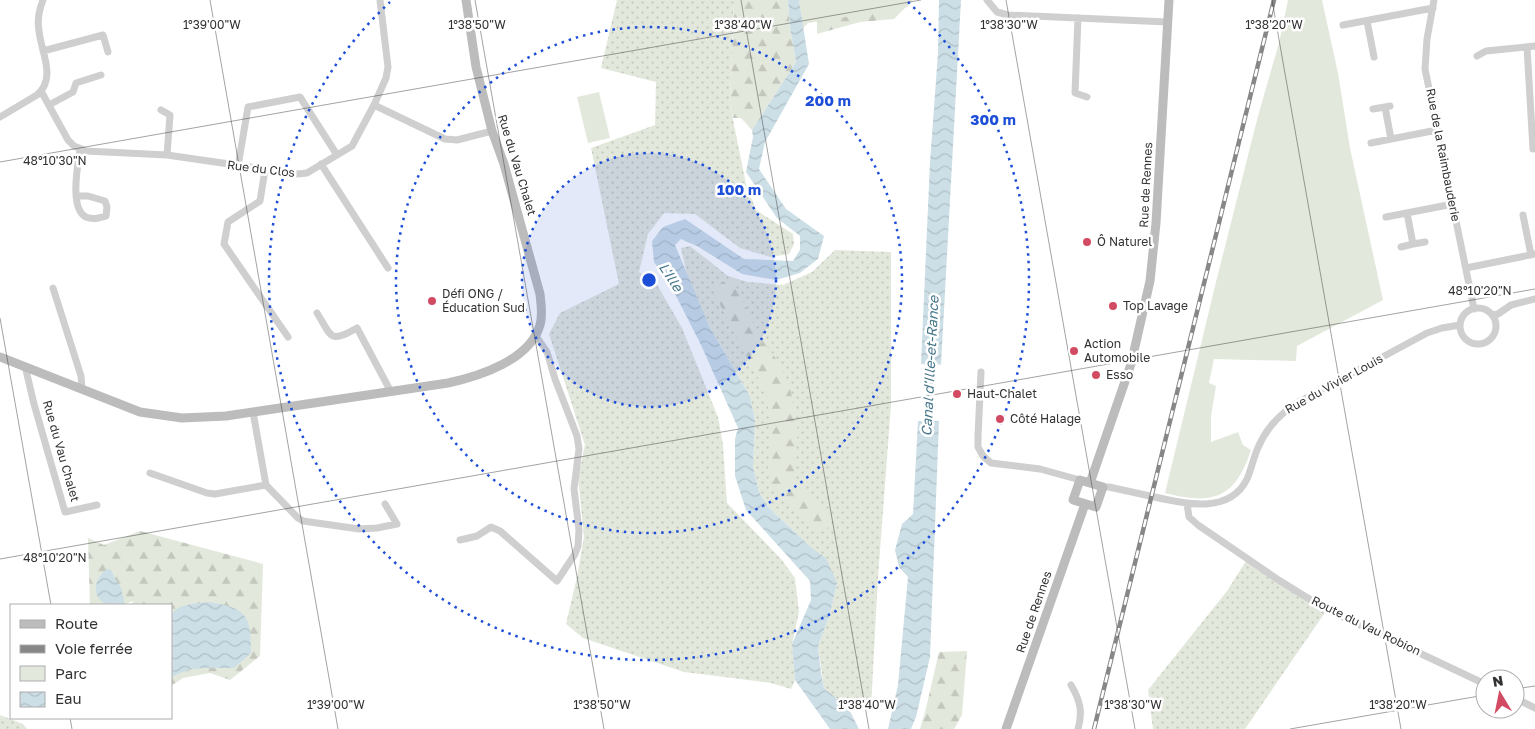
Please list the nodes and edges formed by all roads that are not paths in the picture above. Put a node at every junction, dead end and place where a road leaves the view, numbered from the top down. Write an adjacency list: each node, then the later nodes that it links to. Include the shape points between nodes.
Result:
1 (43, 0): 13 (street, via 38,23)
2 (380, 0): 21 (street, Rue du Clos, via 388,70)
3 (466, 0): 26 (street, Rue du Vau Chalet, via 476,67)
4 (987, 0): 8 (street, via 997,12 1008,15)
5 (1168, 0): 10 (street, Rue de Rennes)
6 (1434, 0): 7 (street, Rue de la Raimbauderie)
7 (1433, 8): 9 (street); 25 (street, Rue de la Raimbauderie, via 1425,69)
8 (1078, 18): 10 (street); 19 (street, via 1075,93)
9 (1366, 21): 11 (street); 16 (street)
10 (1167, 22): 63 (street, Rue de Rennes, via 1150,282 1131,364)
11 (1343, 25)
12 (1531, 46): 15 (street, via 1486,51); 30 (street)
13 (43, 51): 14 (street, via 104,35); 18 (street, via 48,70 47,81)
14 (108, 52)
15 (1477, 56)
16 (1374, 57)
17 (101, 75): 20 (street, via 76,83 72,92)
18 (41, 91): 20 (street); 24 (street)
19 (1087, 97)
20 (49, 105): 29 (street, via 68,140)
21 (374, 105): 26 (street, via 451,140); 32 (street, Rue du Clos, via 352,146)
22 (1373, 109): 27 (street, via 1387,106)
23 (161, 110): 31 (street, via 170,115)
24 (0, 117)
25 (1437, 130): 27 (street); 37 (street, Rue de la Raimbauderie)
26 (492, 131): 53 (street, Rue du Vau Chalet, via 538,283 541,316)
27 (1391, 139): 28 (street)
28 (1371, 143)
29 (80, 149): 31 (street, Rue du Clos); 36 (street)
30 (1533, 149)
31 (167, 155): 34 (street, Rue du Clos)
32 (337, 155): 33 (street, Rue du Clos); 34 (street, via 300,97 248,107)
33 (321, 164): 35 (street, Rue du Clos, via 307,173 298,174); 45 (street)
34 (238, 166): 35 (street, Rue du Clos)
35 (264, 170): 54 (street, via 260,201 228,222 224,244)
36 (77, 196): 36 (street, via 82,214 87,218 106,216 105,200)
37 (1453, 204): 38 (street); 46 (street, Rue de la Raimbauderie)
38 (1407, 213): 40 (street); 42 (street)
39 (1523, 215): 44 (street)
40 (1386, 217)
41 (1425, 242): 42 (street)
42 (1413, 244): 43 (street)
43 (1401, 247)
44 (1533, 254): 46 (street)
45 (388, 268)
46 (1466, 268): 49 (street, Rue de la Raimbauderie)
47 (53, 288): 58 (street)
48 (1535, 299): 51 (street, via 1519,302)
49 (1474, 309): 51 (street, via 1486,310); 52 (street, via 1464,315)
50 (316, 313): 59 (street, via 335,338 357,328)
51 (1492, 315): 52 (street, via 1496,324 1494,333 1484,343 1470,341 1463,335)
52 (1460, 325): 68 (street, Rue du Vivier Louis, via 1426,333 1294,404 1268,428 1246,480 1235,493 1218,502)
53 (536, 336): 59 (street, via 516,356 476,375); 70 (street, via 547,352 577,436 579,449 574,489 579,530 576,554 556,581 500,531 491,527 477,536)
54 (288, 337)
55 (0, 357): 56 (street)
56 (25, 366): 58 (street); 69 (street, Rue du Vau Chalet, via 65,512)
57 (981, 372): 62 (street, via 978,447 983,456 991,463 1040,469)
58 (82, 388): 60 (street, via 140,412 162,416 195,419)
59 (391, 392): 60 (street)
60 (253, 412): 64 (street)
61 (150, 473): 64 (street, via 215,494)
62 (1080, 480): 63 (street); 67 (street, via 1073,500)
63 (1090, 483): 65 (street)
64 (266, 485): 66 (street, via 301,520 351,528 397,524)
65 (1102, 487): 67 (street, via 1096,507); 68 (street, Rue du Vivier Louis)
66 (385, 504)
67 (1085, 504): 73 (street, Rue de Rennes)
68 (1186, 504): 71 (street, Route du Vau Robion, via 1189,517 1198,525 1285,584 1340,616)
69 (97, 505)
70 (460, 540)
71 (1475, 679)
72 (1072, 685): 74 (street, via 1081,707)
73 (1006, 729)
74 (1078, 729)

